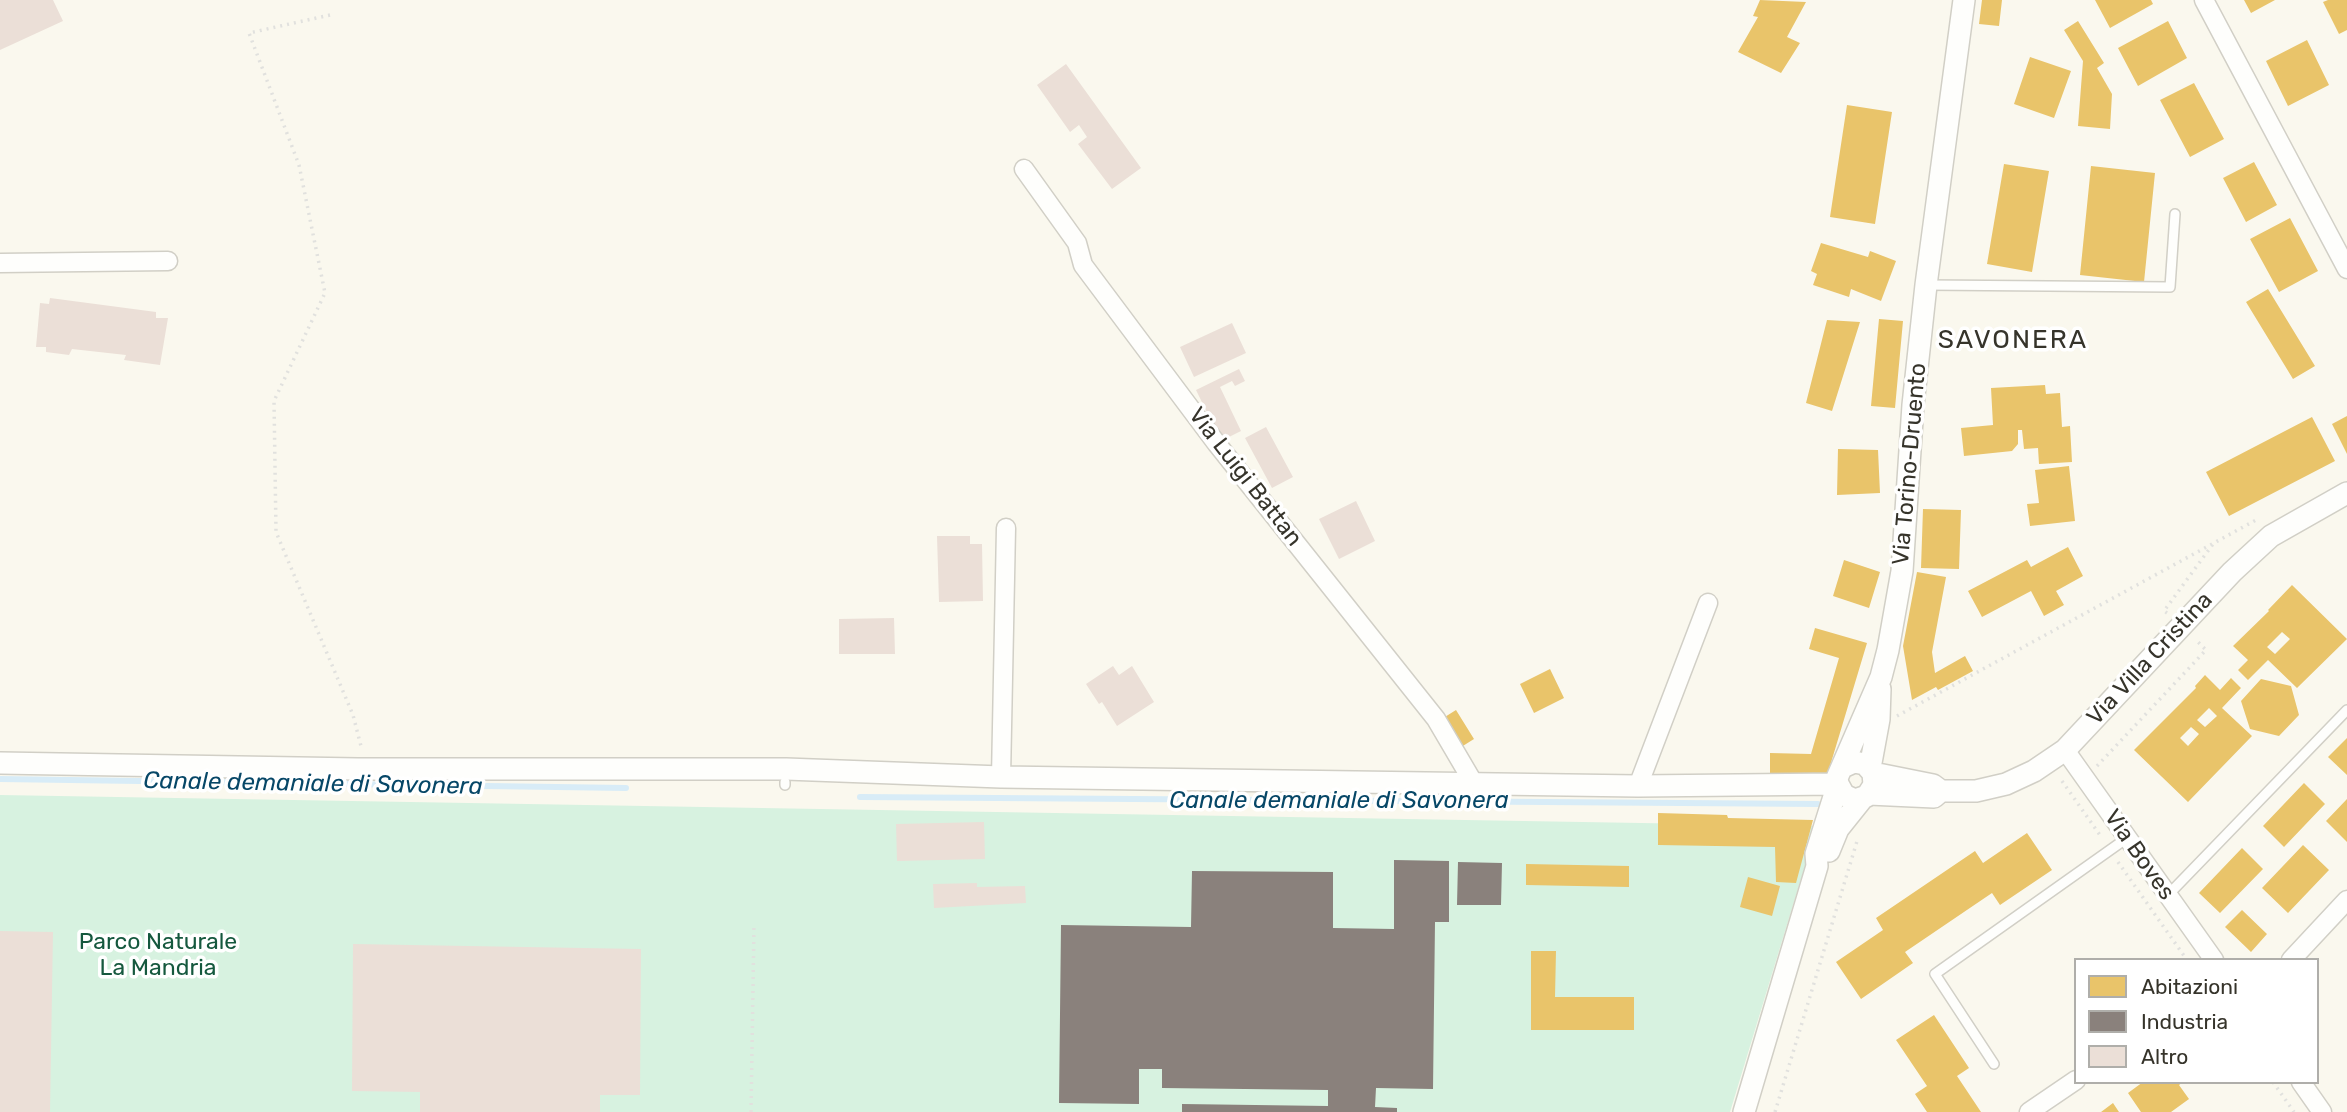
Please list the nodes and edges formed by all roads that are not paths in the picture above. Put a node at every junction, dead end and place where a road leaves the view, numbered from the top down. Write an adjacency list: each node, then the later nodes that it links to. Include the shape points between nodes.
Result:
1 (1964, 0): 8 (street, Via Torino-Druento)
2 (2204, 0): 7 (street)
3 (1024, 169): 18 (street, Via Luigi Battan, via 1077,243 1083,265 1217,444 1436,719)
4 (2175, 214): 8 (lane, via 2170,287)
5 (168, 261): 6 (street)
6 (0, 263)
7 (2347, 269)
8 (1926, 285): 12 (street, Via Torino-Druento, via 1902,571)
9 (2347, 493): 14 (street, Via Villa Cristina, via 2271,536)
10 (1006, 528): 17 (street)
11 (1708, 603): 20 (street)
12 (1881, 677): 16 (street, Via Torino-Druento); 19 (street, Via Torino-Druento)
13 (2347, 710): 23 (lane)
14 (2065, 750): 19 (street, Via Villa Cristina, via 2006,785 1976,791 1941,792 1933,785); 21 (street, Via Boves)
15 (0, 763): 17 (street, via 627,769 759,783 790,776 838,784 942,775)
16 (1840, 775): 19 (street, via 1860,762); 19 (street, via 1839,790 1849,798); 20 (street); 22 (street, Via Torino-Druento, via 1816,854)
17 (1001, 777): 18 (street)
18 (1473, 782): 20 (street)
19 (1868, 783): 22 (street, Via Torino-Druento)
20 (1631, 785)
21 (2127, 838): 23 (street, Via Boves); 27 (lane, via 1936,974)
22 (1817, 866): 30 (street, Via Torino-Druento)
23 (2168, 895): 25 (street, Via Boves)
24 (2347, 900): 26 (street)
25 (2213, 958)
26 (2293, 958)
27 (1994, 1063)
28 (2074, 1081): 31 (street)
29 (2302, 1084): 32 (street)
30 (1744, 1112)
31 (2029, 1112)
32 (2322, 1112)

